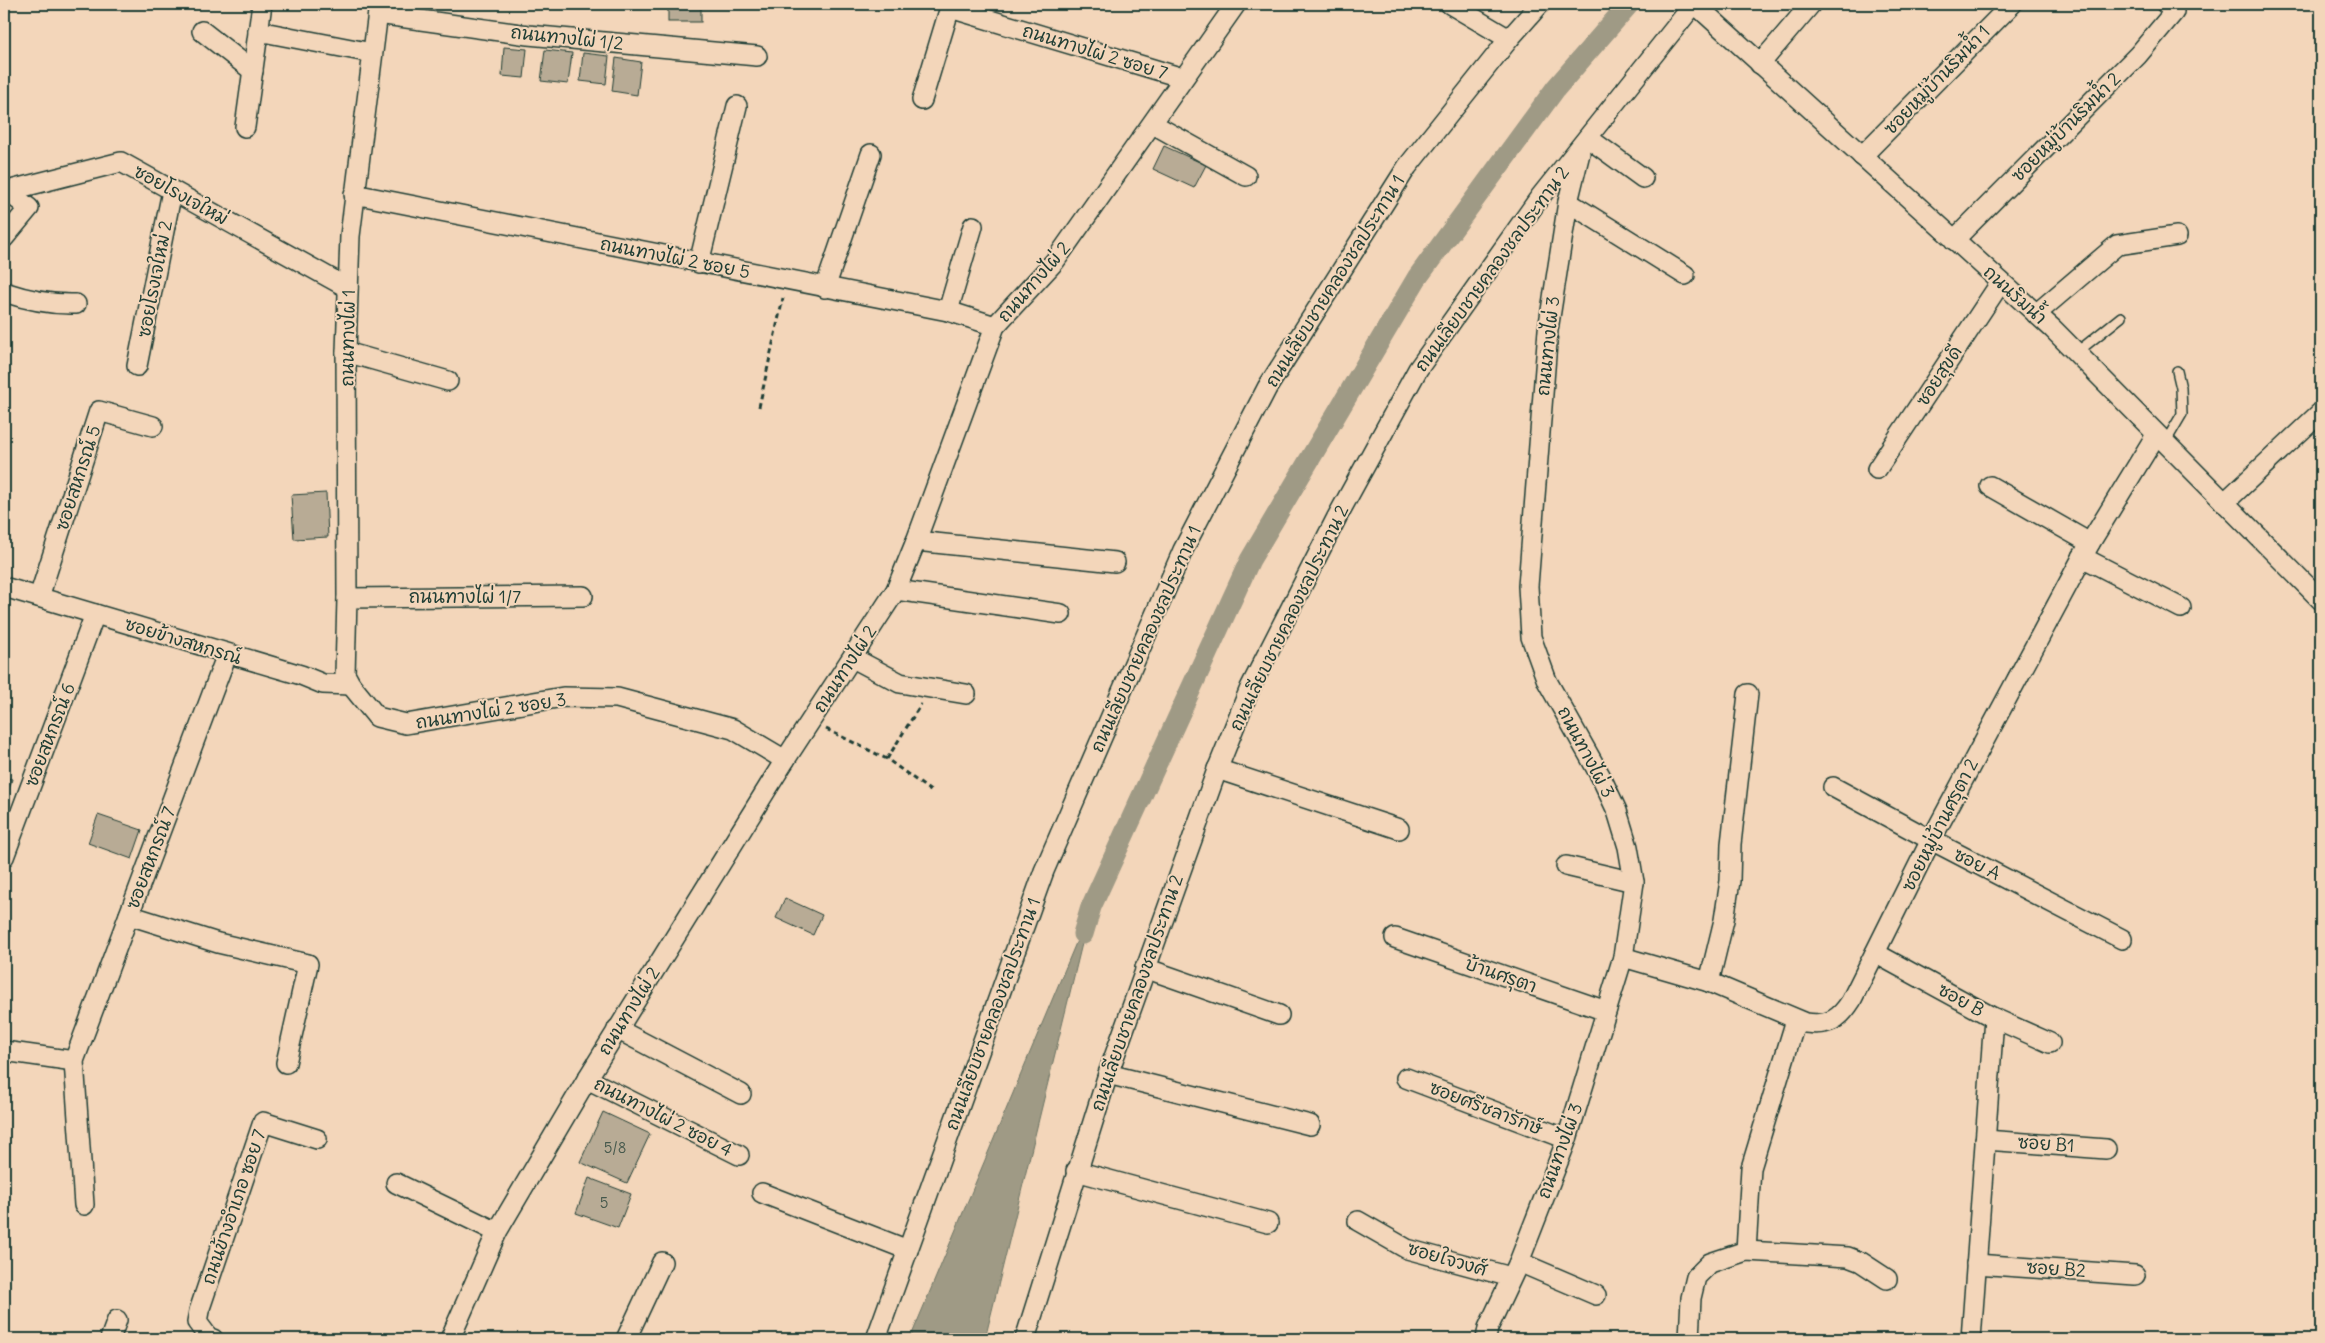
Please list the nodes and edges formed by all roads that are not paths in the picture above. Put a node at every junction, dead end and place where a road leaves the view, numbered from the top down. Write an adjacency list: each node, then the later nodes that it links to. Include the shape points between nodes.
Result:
1 (262, 4): 12 (street)
2 (1236, 4): 18 (street, ถนนทางไผ่ 2)
3 (1450, 4): 13 (street)
4 (1540, 4): 13 (street, ถนนเลียบชายคลองชลประทาน 1)
5 (1695, 4): 16 (street, ถนนริมน้ำ); 23 (street, ถนนเลียบชายคลองชลประทาน 2)
6 (1811, 4): 16 (street)
7 (2012, 4): 25 (street, ซอยหมู่บ้านริมน้ำ 1)
8 (950, 6): 18 (street, ถนนทางไผ่ 2 ซอย 7); 19 (street)
9 (2170, 8): 35 (street, ซอยหมู่บ้านริมน้ำ 2, via 2138,55)
10 (379, 9): 14 (street, ถนนทางไผ่ 1); 15 (street, ถนนทางไผ่ 1/2, via 528,35)
11 (202, 31): 17 (street)
12 (258, 31): 14 (street); 17 (street)
13 (1509, 39): 116 (street, ถนนเลียบชายคลองชลประทาน 1, via 1407,167 1267,388 1183,550 1044,871)
14 (372, 53): 30 (street, ถนนทางไผ่ 1)
15 (757, 56)
16 (1760, 64): 25 (street, ถนนริมน้ำ)
17 (253, 71): 22 (street)
18 (1183, 78): 21 (street, ถนนทางไผ่ 2)
19 (922, 100)
20 (737, 106): 36 (street)
21 (1154, 124): 26 (street); 46 (street, ถนนทางไผ่ 2, via 1055,261)
22 (245, 127)
23 (1585, 142): 27 (street); 31 (street, ถนนทางไผ่ 3); 76 (street, ถนนเลียบชายคลองชลประทาน 2, via 1540,198 1418,369 1337,517 1254,680)
24 (872, 154): 40 (street)
25 (1862, 156): 35 (street, ถนนริมน้ำ)
26 (1246, 176)
27 (1643, 178)
28 (5, 190): 29 (street, ซอยโรงเจใหม่, via 121,162); 34 (street, via 29,208)
29 (172, 191): 39 (street, ซอยโรงเจใหม่); 49 (street, ซอยโรงเจใหม่ 2)
30 (354, 194): 36 (street, ถนนทางไผ่ 2 ซอย 5); 39 (street, ถนนทางไผ่ 1)
31 (1568, 202): 37 (street); 82 (street, ถนนทางไผ่ 3, via 1547,340 1528,586 1531,637 1547,682 1617,811)
32 (973, 226): 43 (street)
33 (2178, 236): 44 (street, via 2117,244)
34 (4, 238)
35 (1954, 240): 38 (street, ถนนริมน้ำ)
36 (699, 263): 40 (street, ถนนทางไผ่ 2 ซอย 5)
37 (1685, 275)
38 (2001, 282): 44 (street, ถนนริมน้ำ); 55 (street, ซอยสุขดี)
39 (348, 288): 47 (street, ถนนทางไผ่ 1)
40 (825, 288): 43 (street, ถนนทางไผ่ 2 ซอย 5)
41 (4, 292): 42 (street, via 57,305)
42 (76, 304)
43 (948, 311): 46 (street, ถนนทางไผ่ 2 ซอย 5)
44 (2036, 314): 48 (street, ถนนริมน้ำ)
45 (2121, 317): 48 (lane)
46 (995, 326): 58 (street, ถนนทางไผ่ 2)
47 (346, 352): 51 (street); 65 (street, ถนนทางไผ่ 1)
48 (2076, 352): 54 (street, ถนนริมน้ำ)
49 (137, 366)
50 (2177, 371): 54 (lane, via 2182,414)
51 (448, 381)
52 (2321, 412): 57 (street)
53 (153, 426): 64 (street, ซอยสหกรณ์ 5, via 99,411)
54 (2160, 439): 57 (street, ถนนริมน้ำ); 59 (street, ซอยหมู่บ้านศรุตา 2)
55 (1877, 469)
56 (1990, 486): 59 (street)
57 (2224, 503): 66 (street, ถนนริมน้ำ)
58 (916, 541): 60 (street); 62 (street, ถนนทางไผ่ 2)
59 (2086, 550): 67 (street); 79 (street, ซอยหมู่บ้านศรุตา 2)
60 (1115, 562)
61 (4, 587): 64 (street, ซอยข้างสหกรณ์)
62 (896, 590): 69 (street); 71 (street, ถนนทางไผ่ 2)
63 (583, 596): 65 (street, ถนนทางไผ่ 1/7)
64 (39, 597): 68 (street, ซอยข้างสหกรณ์)
65 (347, 598): 72 (street, ถนนทางไผ่ 1)
66 (2321, 600)
67 (2181, 608)
68 (95, 614): 70 (street, ซอยข้างสหกรณ์); 80 (street, ซอยสหกรณ์ 6)
69 (1061, 614)
70 (227, 654): 72 (street, ซอยข้างสหกรณ์, via 323,684); 83 (street, ซอยสหกรณ์ 7)
71 (853, 658): 73 (street, via 900,683); 75 (street, ถนนทางไผ่ 2)
72 (348, 680): 75 (street, ถนนทางไผ่ 2 ซอย 3, via 377,717 406,724 563,697 617,698 733,729)
73 (966, 694)
74 (1748, 694): 89 (street, via 1731,844 1730,881)
75 (785, 760): 94 (street, ถนนทางไผ่ 2)
76 (1217, 769): 78 (street); 88 (street, ถนนเลียบชายคลองชลประทาน 2)
77 (1833, 787): 79 (street, ซอย A)
78 (1399, 829)
79 (1930, 840): 85 (street, ซอย A); 86 (street, ซอยหมู่บ้านศรุตา 2)
80 (4, 857)
81 (1566, 866): 82 (street)
82 (1634, 882): 87 (street, ถนนทางไผ่ 3)
83 (130, 915): 97 (street, ซอยสหกรณ์ 7); 98 (street, via 218,943 308,964)
84 (1395, 938): 90 (street, บ้านศรุตา)
85 (2122, 939)
86 (1875, 953): 92 (street, ซอย B); 93 (street, ซอยหมู่บ้านศรุตา 2, via 1838,1018 1818,1025)
87 (1624, 957): 89 (street, ซอยหมู่บ้านศรุตา 2); 90 (street, ถนนทางไผ่ 3)
88 (1145, 968): 91 (street); 99 (street, ถนนเลียบชายคลองชลประทาน 2)
89 (1709, 982): 93 (street, ซอยหมู่บ้านศรุตา 2)
90 (1606, 1011): 105 (street, ถนนทางไผ่ 3)
91 (1279, 1015)
92 (1994, 1018): 95 (street, ซอย B); 106 (street)
93 (1796, 1020): 117 (street, via 1751,1168)
94 (617, 1029): 101 (street, ถนนทางไผ่ 2); 102 (street)
95 (2050, 1043)
96 (4, 1051): 97 (street)
97 (74, 1062): 112 (street)
98 (286, 1063)
99 (1108, 1074): 103 (street); 109 (street, ถนนเลียบชายคลองชลประทาน 2)
100 (1406, 1078): 105 (street, ซอยศรีชลารักษ์)
101 (586, 1079): 108 (street, ถนนทางไผ่ 2 ซอย 4); 115 (street, ถนนทางไผ่ 2)
102 (741, 1094)
103 (1310, 1125)
104 (318, 1139): 126 (street, ถนนข้างอำเภอ ซอย 7, via 262,1122 199,1311 197,1322 208,1338)
105 (1567, 1139): 120 (street, ถนนทางไผ่ 3)
106 (1985, 1140): 107 (street, ซอย B1); 119 (street)
107 (2106, 1149)
108 (739, 1155)
109 (1076, 1171): 114 (street); 130 (street, ถนนเลียบชายคลองชลประทาน 2)
110 (396, 1183): 115 (street)
111 (762, 1193): 116 (street)
112 (84, 1205)
113 (1358, 1222): 120 (street, ซอยใจวงศ์, via 1406,1249)
114 (1268, 1223)
115 (497, 1232): 127 (street, ถนนทางไผ่ 2)
116 (908, 1250): 129 (street, ถนนเลียบชายคลองชลประทาน 1)
117 (1746, 1251): 122 (street, via 1848,1257); 132 (street, via 1710,1262 1696,1277)
118 (662, 1262): 128 (street)
119 (1976, 1264): 121 (street, ซอย B2); 133 (street)
120 (1515, 1270): 123 (street, ซอยใจวงศ์); 131 (street, ถนนทางไผ่ 3)
121 (2135, 1275)
122 (1887, 1279)
123 (1596, 1295)
124 (117, 1320): 125 (street)
125 (110, 1339)
126 (213, 1339)
127 (450, 1339)
128 (626, 1339)
129 (876, 1339)
130 (1025, 1339)
131 (1486, 1339)
132 (1688, 1339)
133 (1970, 1339)

